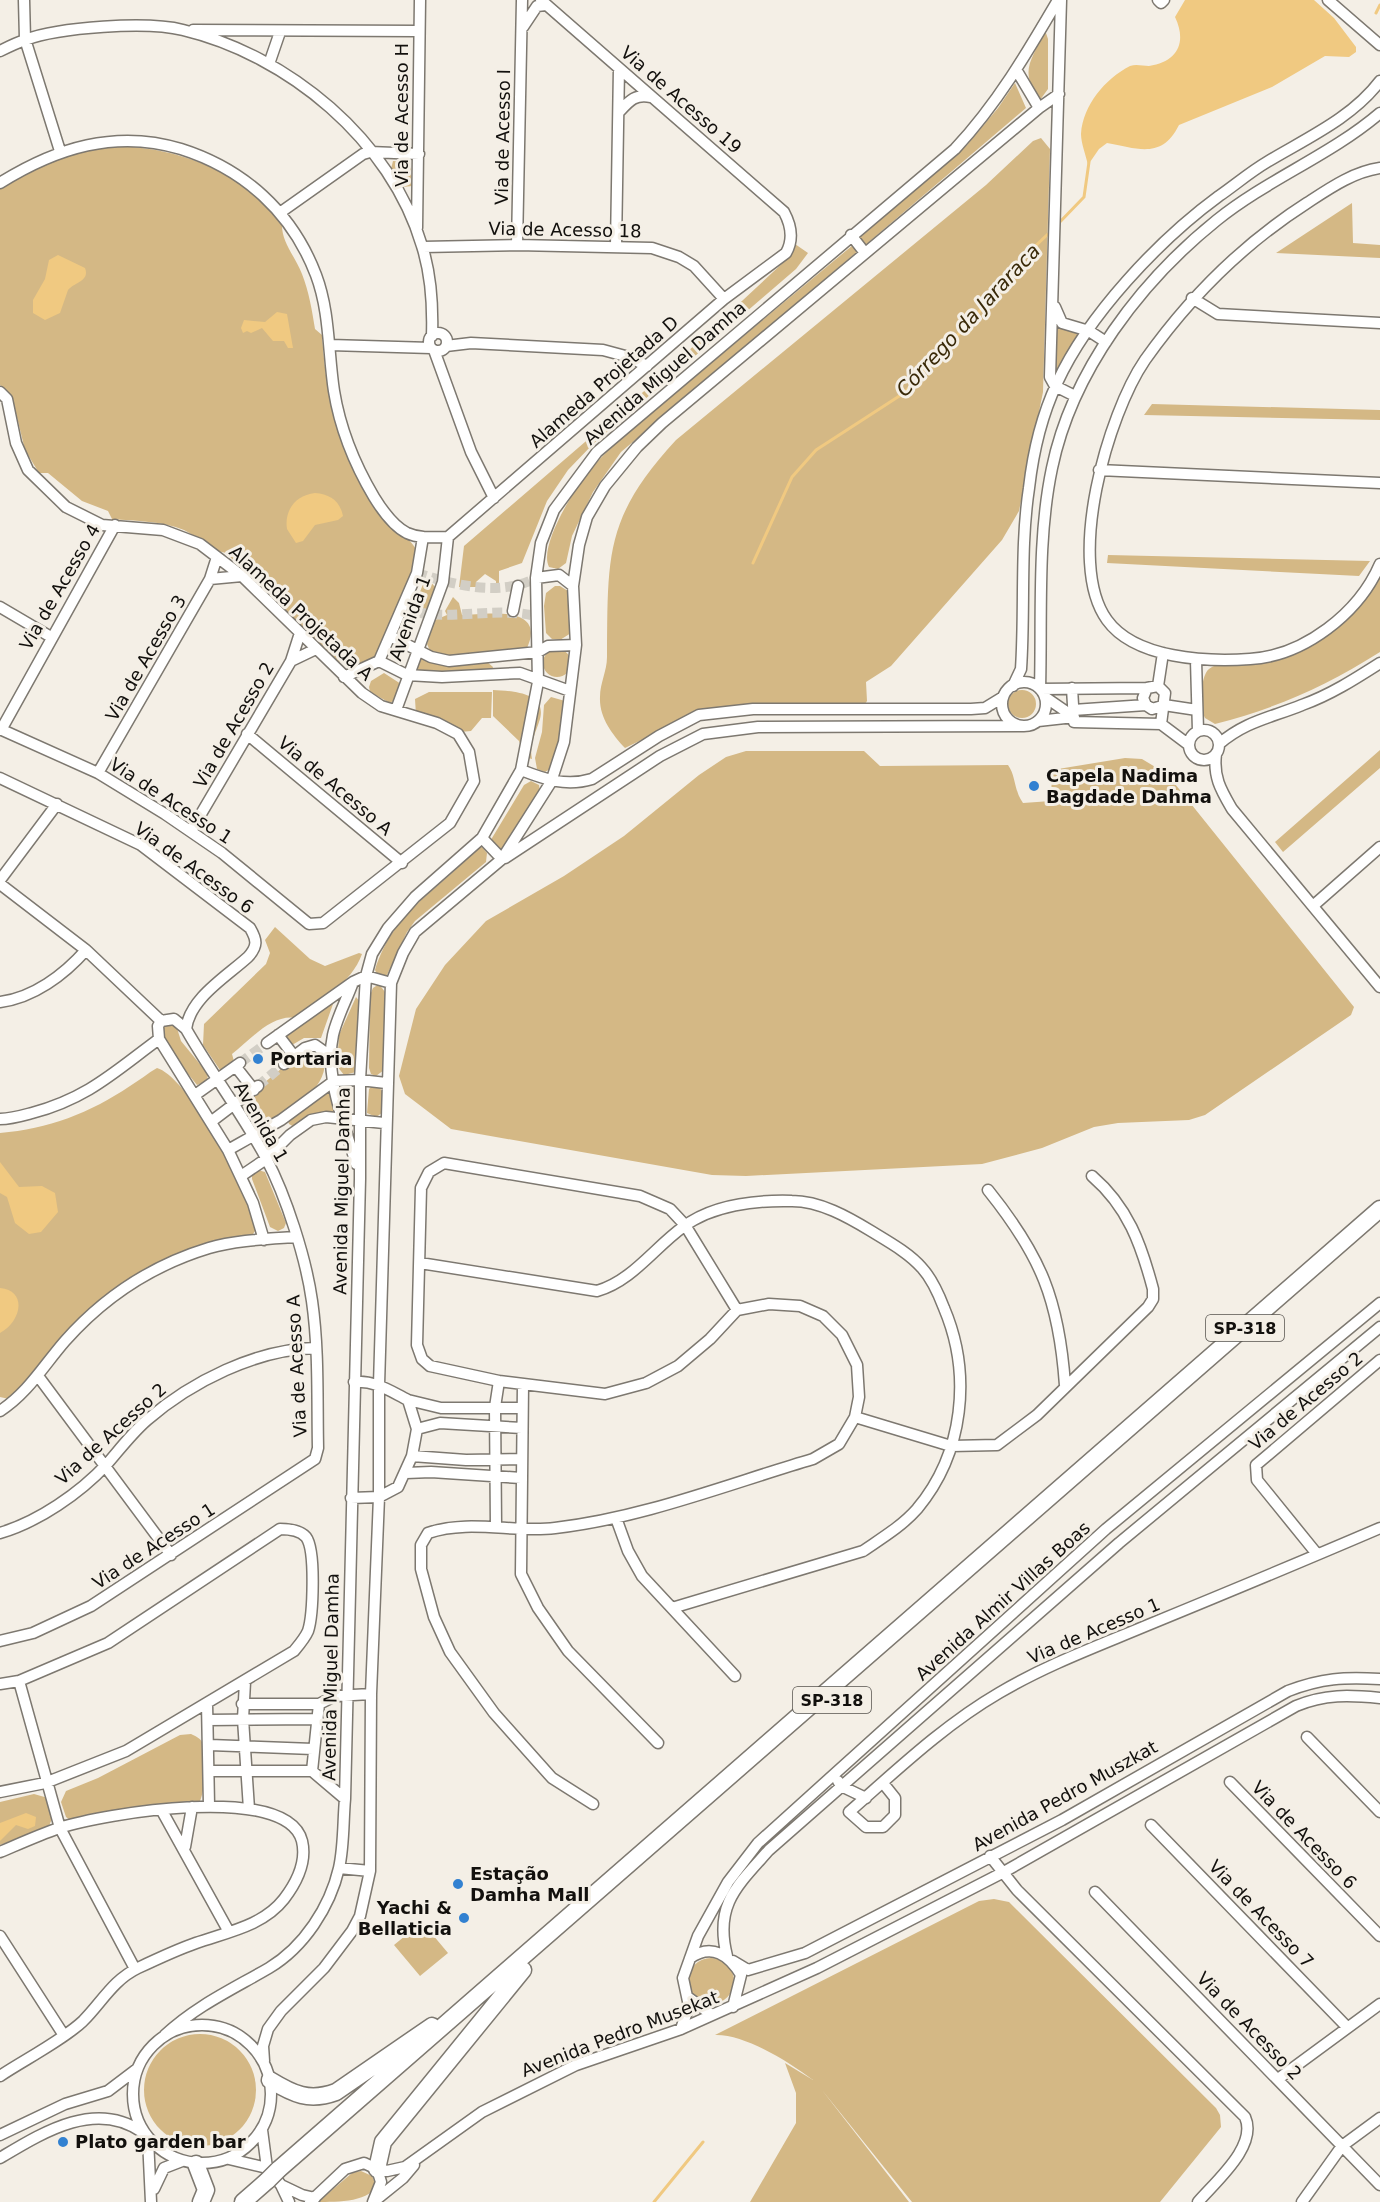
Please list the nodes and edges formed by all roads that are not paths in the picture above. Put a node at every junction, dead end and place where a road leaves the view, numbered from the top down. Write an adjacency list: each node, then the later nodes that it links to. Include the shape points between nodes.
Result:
1 (24, 0): 13 (street)
2 (420, 0): 11 (street, Via de Acesso H)
3 (522, 0): 10 (street, Via de Acesso I)
4 (1060, 0): 18 (street, Avenida Miguel Damha); 20 (street)
5 (1158, 0): 6 (street)
6 (1164, 0)
7 (1328, 0): 14 (street)
8 (544, 2): 10 (street, via 530,13); 17 (street, Via de Acesso 19)
9 (181, 29): 12 (street); 13 (street, via 111,28); 16 (street)
10 (522, 30): 34 (street, Via de Acesso I)
11 (418, 31): 12 (street); 27 (street, Via de Acesso H)
12 (280, 32): 16 (street)
13 (25, 39): 15 (street); 25 (street)
14 (1380, 45)
15 (0, 51)
16 (269, 64): 26 (street, via 334,110)
17 (619, 68): 21 (street, Via de Acesso 19); 23 (street)
18 (1017, 71): 22 (street); 33 (street, Avenida Miguel Damha, via 981,122 955,149)
19 (1380, 81): 42 (street, via 1347,114 1264,164 1201,210 1120,290)
20 (1059, 94): 22 (street, Avenida Miguel Damha); 40 (street)
21 (652, 97): 23 (street, via 640,95 631,99); 32 (street, Via de Acesso 19, via 784,212)
22 (1039, 108): 37 (street, Avenida Miguel Damha)
23 (619, 112): 35 (street)
24 (1380, 113): 44 (street, via 1217,220 1137,299)
25 (60, 151): 29 (street); 30 (street, via 112,140 177,148 235,174)
26 (370, 152): 27 (street); 30 (street); 31 (street, via 402,198)
27 (419, 154): 31 (street, Via de Acesso H)
28 (1380, 168): 38 (street, via 1364,170 1339,183 1282,219)
29 (0, 183)
30 (281, 213): 45 (street, via 315,274)
31 (417, 231): 36 (street)
32 (791, 231): 39 (street, Alameda Projetada D, via 786,253)
33 (851, 235): 37 (street); 59 (street, Avenida Miguel Damha, via 597,452 554,510 541,543)
34 (517, 244): 35 (street, Via de Acesso 18); 36 (street, Via de Acesso 18)
35 (616, 245): 39 (street, Via de Acesso 18, via 652,248 679,257 694,266)
36 (423, 247): 43 (street)
37 (865, 253): 62 (street, Avenida Miguel Damha, via 636,447 604,486 587,518)
38 (1192, 298): 41 (street, via 1218,314); 50 (street, via 1144,362 1124,399)
39 (724, 299): 46 (street, Alameda Projetada D)
40 (1053, 304): 42 (street, via 1062,323); 47 (street, via 1050,377)
41 (1380, 323)
42 (1089, 331): 44 (street); 47 (street)
43 (438, 342): 45 (street); 46 (street, via 603,350); 52 (street, via 447,390)
44 (1106, 342): 49 (street)
45 (330, 345): 54 (street, via 334,392 348,445 366,483 394,524 408,534)
46 (647, 366): 52 (street, Alameda Projetada D)
47 (1055, 386): 49 (street); 82 (street, via 1028,488 1021,669)
48 (2, 393): 53 (street, Alameda Projetada A, via 8,399 21,457 38,482 83,518)
49 (1075, 396): 86 (street, via 1056,451 1046,508)
50 (1099, 470): 51 (street); 72 (street, via 1090,548 1095,595 1107,620 1125,637)
51 (1380, 483)
52 (494, 498): 55 (street, Alameda Projetada D)
53 (115, 525): 56 (street, Alameda Projetada A, via 177,534); 67 (street, Via de Acesso 4)
54 (423, 537): 55 (street); 66 (street, Avenida 1, via 417,573)
55 (448, 537): 69 (street, Avenida 1, via 442,582)
56 (217, 557): 58 (street, Alameda Projetada A); 60 (street, Via de Acesso 3)
57 (1380, 564): 75 (street, via 1358,599 1336,623 1296,647 1261,658)
58 (242, 576): 60 (street); 65 (street, Alameda Projetada A)
59 (536, 578): 62 (street, via 559,575); 71 (street, Avenida Miguel Damha)
60 (210, 579): 102 (street, Via de Acesso 3)
61 (518, 586): 64 (street)
62 (573, 586): 68 (street, Avenida Miguel Damha)
63 (0, 607): 67 (street)
64 (513, 611)
65 (300, 633): 70 (street, Alameda Projetada A); 74 (street, Via de Acesso 2)
66 (392, 636): 69 (street); 76 (street, Avenida 1)
67 (51, 637): 96 (street, Via de Acesso 4)
68 (576, 645): 71 (street, via 548,646); 85 (street, Avenida Miguel Damha)
69 (418, 648): 73 (street, via 431,657 449,661); 79 (street, Avenida 1)
70 (316, 649): 74 (street); 80 (street, Alameda Projetada A)
71 (537, 652): 73 (street); 81 (street, Avenida Miguel Damha)
72 (1163, 653): 75 (street); 83 (street)
73 (496, 657): 78 (street)
74 (291, 660): 98 (street, Via de Acesso 2)
75 (1196, 660): 91 (street)
76 (378, 661): 79 (street); 80 (street, Avenida 1)
77 (1380, 663): 100 (street, via 1346,685 1303,705 1248,723)
78 (498, 674): 79 (street); 81 (street, via 520,674)
79 (407, 675): 90 (street, Avenida 1)
80 (344, 677): 90 (street, Alameda Projetada A, via 381,706)
81 (538, 682): 85 (street); 101 (street, Avenida Miguel Damha)
82 (1012, 686): 86 (street, via 1027,682); 87 (street)
83 (1153, 687): 84 (street); 88 (street, via 1143,694); 89 (street, via 1165,693)
84 (1072, 688): 86 (street); 92 (street)
85 (570, 690): 104 (street, Avenida Miguel Damha, via 564,742)
86 (1042, 693): 92 (street); 93 (street, via 1044,712)
87 (1003, 697): 95 (street, via 1006,717); 104 (street, via 985,708 970,709 753,709 699,715 659,735 592,779 580,783)
88 (1146, 705): 89 (street, via 1155,709); 92 (street)
89 (1163, 706): 91 (street); 94 (street)
90 (396, 710): 110 (street, Alameda Projetada A, via 458,734 473,764 474,781 450,823)
91 (1197, 710): 97 (street)
92 (1073, 713): 93 (street); 94 (street, via 1074,722)
93 (1038, 721): 95 (street)
94 (1161, 724): 99 (street)
95 (1024, 726): 109 (street, via 758,727 704,734 660,756)
96 (0, 729): 102 (street, Via de Acesso 1)
97 (1198, 731): 99 (street); 100 (street, via 1211,732)
98 (247, 735): 106 (street, Via de Acesso 2); 110 (street, Via de Acesso A)
99 (1189, 744): 100 (street, via 1199,759 1208,759)
100 (1217, 749): 112 (street, via 1216,782 1232,809)
101 (521, 770): 104 (street); 107 (street, Avenida Miguel Damha)
102 (98, 773): 106 (street, Via de Acesso 1)
103 (0, 778): 105 (street, Via de Acesso 6)
104 (550, 782): 109 (street, Avenida Miguel Damha)
105 (57, 804): 111 (street); 120 (street, Via de Acesso 6, via 141,845 250,928 257,939 255,949 198,1002 188,1016)
106 (191, 831): 110 (street, Via de Acesso 1, via 309,924 323,923)
107 (482, 837): 109 (street); 114 (street, Avenida Miguel Damha, via 388,928 372,954)
108 (1380, 847): 112 (street)
109 (502, 860): 116 (street, Avenida Miguel Damha, via 415,932)
110 (402, 863)
111 (0, 882): 113 (street)
112 (1314, 905): 117 (street)
113 (86, 950): 118 (street, via 43,987 22,998); 119 (street)
114 (366, 976): 115 (street); 116 (street); 128 (street, Avenida Miguel Damha)
115 (353, 982): 121 (street); 125 (street, via 333,1035)
116 (390, 983): 130 (street, Avenida Miguel Damha)
117 (1380, 987)
118 (0, 1002)
119 (161, 1021): 120 (street, via 174,1019); 122 (street)
120 (186, 1029): 127 (street, Avenida 1)
121 (278, 1035): 123 (street); 124 (street)
122 (159, 1039): 131 (street); 133 (street, via 78,1097)
123 (267, 1043)
124 (294, 1056): 125 (street, via 315,1045); 126 (street)
125 (332, 1057): 129 (street)
126 (284, 1064)
127 (217, 1079): 131 (street); 132 (street, Avenida 1); 132 (street, via 238,1065 256,1088)
128 (360, 1080): 129 (street); 130 (street); 137 (street, Avenida Miguel Damha)
129 (334, 1082): 134 (street); 135 (street)
130 (386, 1083): 138 (street, Avenida Miguel Damha)
131 (195, 1095): 136 (street)
132 (236, 1105): 136 (street); 140 (street, Avenida 1)
133 (0, 1119)
134 (281, 1120): 139 (street); 140 (street)
135 (344, 1120): 137 (street); 139 (street, via 326,1116 311,1120); 145 (street)
136 (212, 1121): 141 (street)
137 (360, 1122): 138 (street); 145 (street, Avenida Miguel Damha)
138 (384, 1124): 162 (street, Avenida Miguel Damha)
139 (290, 1135): 142 (street)
140 (253, 1136): 141 (street); 142 (street, Avenida 1)
141 (228, 1150): 143 (street)
142 (267, 1159): 143 (street); 150 (street, Avenida 1)
143 (241, 1176): 151 (street, via 254,1203)
144 (1092, 1176): 163 (street, via 1130,1220 1154,1295 1148,1307)
145 (360, 1179): 160 (street, Avenida Miguel Damha)
146 (988, 1190): 163 (street, via 1036,1259 1052,1298 1062,1338)
147 (1380, 1209): 245 (highway, SP-318, via 816,1700)
148 (1380, 1222): 245 (highway, SP-318)
149 (685, 1225): 152 (street, via 617,1286 597,1291); 152 (street, via 670,1209 640,1196 444,1163 429,1172 421,1188); 154 (street); 174 (street, via 726,1206 793,1201 835,1210 904,1252 923,1269 955,1337 961,1390)
150 (296, 1237): 151 (street); 156 (street, Via de Acesso A, via 312,1300)
151 (264, 1240): 158 (street, via 211,1248 146,1274 90,1316)
152 (420, 1263): 159 (street, via 417,1344 422,1359 437,1368)
153 (1380, 1303): 216 (street, Avenida Almir Villas Boas, via 1106,1529)
154 (737, 1310): 161 (street, via 678,1366 646,1383 605,1394); 169 (street, via 780,1304 800,1306 823,1316 842,1335 857,1365 859,1397)
155 (1380, 1327): 220 (street, Avenida Almir Villas Boas, via 1119,1543)
156 (316, 1348): 176 (street, Via de Acesso A); 179 (street, Via de Acesso 2, via 298,1348 246,1362 212,1376 177,1396 147,1420)
157 (1380, 1360): 190 (street, Via de Acesso 2, via 1258,1462 1255,1469 1257,1480)
158 (38, 1376): 168 (street); 179 (street)
159 (499, 1381): 161 (street); 166 (street)
160 (354, 1382): 162 (street); 184 (street, Avenida Miguel Damha)
161 (523, 1384): 167 (street)
162 (379, 1385): 164 (street); 183 (street, Avenida Miguel Damha)
163 (1065, 1385): 174 (street, via 1037,1415 997,1445)
164 (408, 1400): 165 (street); 173 (street)
165 (441, 1407): 166 (street); 170 (street)
166 (495, 1407): 167 (street); 171 (street)
167 (522, 1408): 172 (street)
168 (0, 1411)
169 (855, 1417): 174 (street); 185 (street, via 839,1444 813,1459)
170 (440, 1423): 171 (street); 173 (street)
171 (496, 1425): 172 (street); 177 (street)
172 (522, 1428): 178 (street)
173 (417, 1429): 175 (street)
174 (951, 1446): 192 (street, via 936,1483 916,1510 864,1551)
175 (412, 1456): 177 (street); 180 (street)
176 (315, 1459): 191 (street, Via de Acesso 1)
177 (497, 1459): 178 (street); 181 (street)
178 (521, 1459): 182 (street)
179 (106, 1465): 189 (street, Via de Acesso 2, via 55,1505); 191 (street)
180 (406, 1473): 181 (street); 183 (street, via 398,1487)
181 (497, 1475): 182 (street); 186 (street)
182 (520, 1478): 188 (street)
183 (379, 1497): 184 (street); 200 (street, Avenida Miguel Damha)
184 (351, 1498): 199 (street, Avenida Miguel Damha)
185 (616, 1518): 188 (street); 192 (street, via 642,1576)
186 (496, 1526): 188 (street); 224 (street, via 442,1528 428,1533 421,1545 420,1558 434,1617 450,1652 494,1713 552,1778)
187 (1380, 1528): 190 (street, Via de Acesso 1)
188 (520, 1529): 209 (street, via 522,1574 538,1608 568,1650)
189 (0, 1533)
190 (1317, 1554): 219 (street, Via de Acesso 1, via 1024,1678 964,1715)
191 (171, 1555): 193 (street, Via de Acesso 1, via 91,1606 33,1633)
192 (672, 1608): 194 (street)
193 (0, 1641)
194 (735, 1676)
195 (1380, 1679): 234 (street, Avenida Pedro Muszkat, via 1316,1680 1288,1691 1062,1820)
196 (20, 1681): 197 (street, via 108,1643 280,1529 299,1532 307,1538 312,1561 307,1634 294,1651); 198 (street); 218 (street)
197 (245, 1682): 202 (street); 203 (street)
198 (0, 1684)
199 (348, 1694): 200 (street); 204 (street); 223 (street, Avenida Miguel Damha)
200 (371, 1694): 236 (street, Avenida Miguel Damha)
201 (1380, 1698): 237 (street, Avenida Pedro Muszkat, via 1340,1695 1296,1706)
202 (207, 1703): 207 (street); 218 (street, via 126,1751)
203 (242, 1704): 204 (street); 205 (street)
204 (319, 1704): 206 (street)
205 (243, 1719): 206 (street); 207 (street); 211 (street)
206 (317, 1719): 212 (street)
207 (208, 1720): 210 (street)
208 (1307, 1737): 229 (street)
209 (658, 1743)
210 (210, 1745): 211 (street); 214 (street)
211 (244, 1745): 212 (street); 213 (street)
212 (314, 1749): 215 (street)
213 (245, 1771): 214 (street); 215 (street); 227 (street)
214 (209, 1772): 225 (street)
215 (312, 1772): 223 (street)
216 (835, 1776): 220 (street); 243 (street, Avenida Almir Villas Boas, via 742,1860 702,1925)
217 (1230, 1782): 241 (street, Via de Acesso 6)
218 (45, 1783): 221 (street); 231 (street)
219 (883, 1783): 222 (street, Via de Acesso 1); 222 (street, Via de Acesso 1, via 897,1803 888,1824 877,1829 866,1827 849,1812)
220 (842, 1786): 222 (street); 244 (street, Avenida Almir Villas Boas, via 769,1850 733,1895 722,1927)
221 (0, 1791)
222 (866, 1798)
223 (345, 1799): 235 (street, Avenida Miguel Damha)
224 (593, 1804)
225 (209, 1805): 226 (street); 227 (street)
226 (192, 1807): 228 (street); 232 (street)
227 (249, 1809): 239 (street, via 285,1820 297,1829 304,1850 303,1864 285,1899 274,1910)
228 (162, 1811): 231 (street, via 118,1814); 232 (street)
229 (1380, 1812)
230 (1151, 1825): 252 (street, Via de Acesso 7)
231 (60, 1828): 233 (street); 246 (street)
232 (185, 1847): 239 (street)
233 (0, 1852)
234 (990, 1856): 237 (street); 244 (street, Avenida Pedro Muszkat, via 805,1953 748,1970)
235 (339, 1868): 236 (street); 255 (street, Avenida Miguel Damha, via 323,1911 295,1947 272,1966 186,2015)
236 (370, 1871): 256 (street, Avenida Miguel Damha, via 360,1916 352,1931 268,2029)
237 (1002, 1873): 247 (street, Avenida Pedro Muszkat); 280 (street, via 1245,2117 1246,2144)
238 (1095, 1892): 259 (street, Via de Acesso 2)
239 (229, 1932): 246 (street)
240 (0, 1936): 242 (street)
241 (1380, 1936)
242 (4, 1952): 254 (street)
243 (690, 1958): 244 (street, via 706,1952); 248 (street, via 683,1978)
244 (730, 1958): 250 (street, via 741,1975)
245 (520, 1967): 260 (highway, via 336,2092 309,2098); 270 (highway, via 382,2142); 271 (highway, SP-318)
246 (135, 1969): 254 (street, via 109,1988 82,2022)
247 (777, 1987): 250 (street, Avenida Pedro Musekat)
248 (689, 1998): 251 (street); 253 (street)
249 (1380, 2004): 252 (street)
250 (733, 2007): 251 (street, Avenida Pedro Musekat)
251 (712, 2015): 253 (street, Avenida Pedro Musekat)
252 (1347, 2027): 259 (street)
253 (681, 2029): 267 (street, Avenida Pedro Musekat, via 576,2065 513,2094 452,2132)
254 (63, 2034): 258 (street)
255 (165, 2035): 256 (street, via 189,2025 224,2028 240,2036); 257 (street, via 144,2055)
256 (264, 2061): 260 (street)
257 (137, 2069): 263 (street, via 108,2091 55,2108); 264 (street, via 132,2089 134,2107)
258 (0, 2076)
259 (1278, 2079): 265 (street, Via de Acesso 2)
260 (270, 2080): 262 (street, via 272,2098)
261 (1380, 2118): 265 (street)
262 (262, 2130): 268 (street, via 249,2146); 271 (street)
263 (0, 2135)
264 (147, 2136): 266 (street, via 113,2119 87,2119 47,2131); 269 (street, via 162,2151); 273 (street)
265 (1342, 2146): 272 (street, Via de Acesso 2); 281 (street)
266 (0, 2158)
267 (420, 2158): 270 (street, Avenida Pedro Musekat, via 399,2169); 279 (street, Avenida Pedro Musekat)
268 (229, 2159): 269 (street); 271 (street, via 249,2162)
269 (189, 2162): 273 (street, via 164,2168); 275 (highway, via 206,2190)
270 (377, 2169): 274 (street, Avenida Pedro Musekat, via 364,2163 354,2164); 279 (street, via 381,2182)
271 (276, 2178): 274 (street); 276 (highway, SP-318); 277 (highway, SP-318); 278 (street)
272 (1380, 2185)
273 (152, 2199)
274 (313, 2200)
275 (201, 2202)
276 (243, 2202)
277 (259, 2202)
278 (289, 2202)
279 (373, 2202)
280 (1198, 2202)
281 (1302, 2202)

